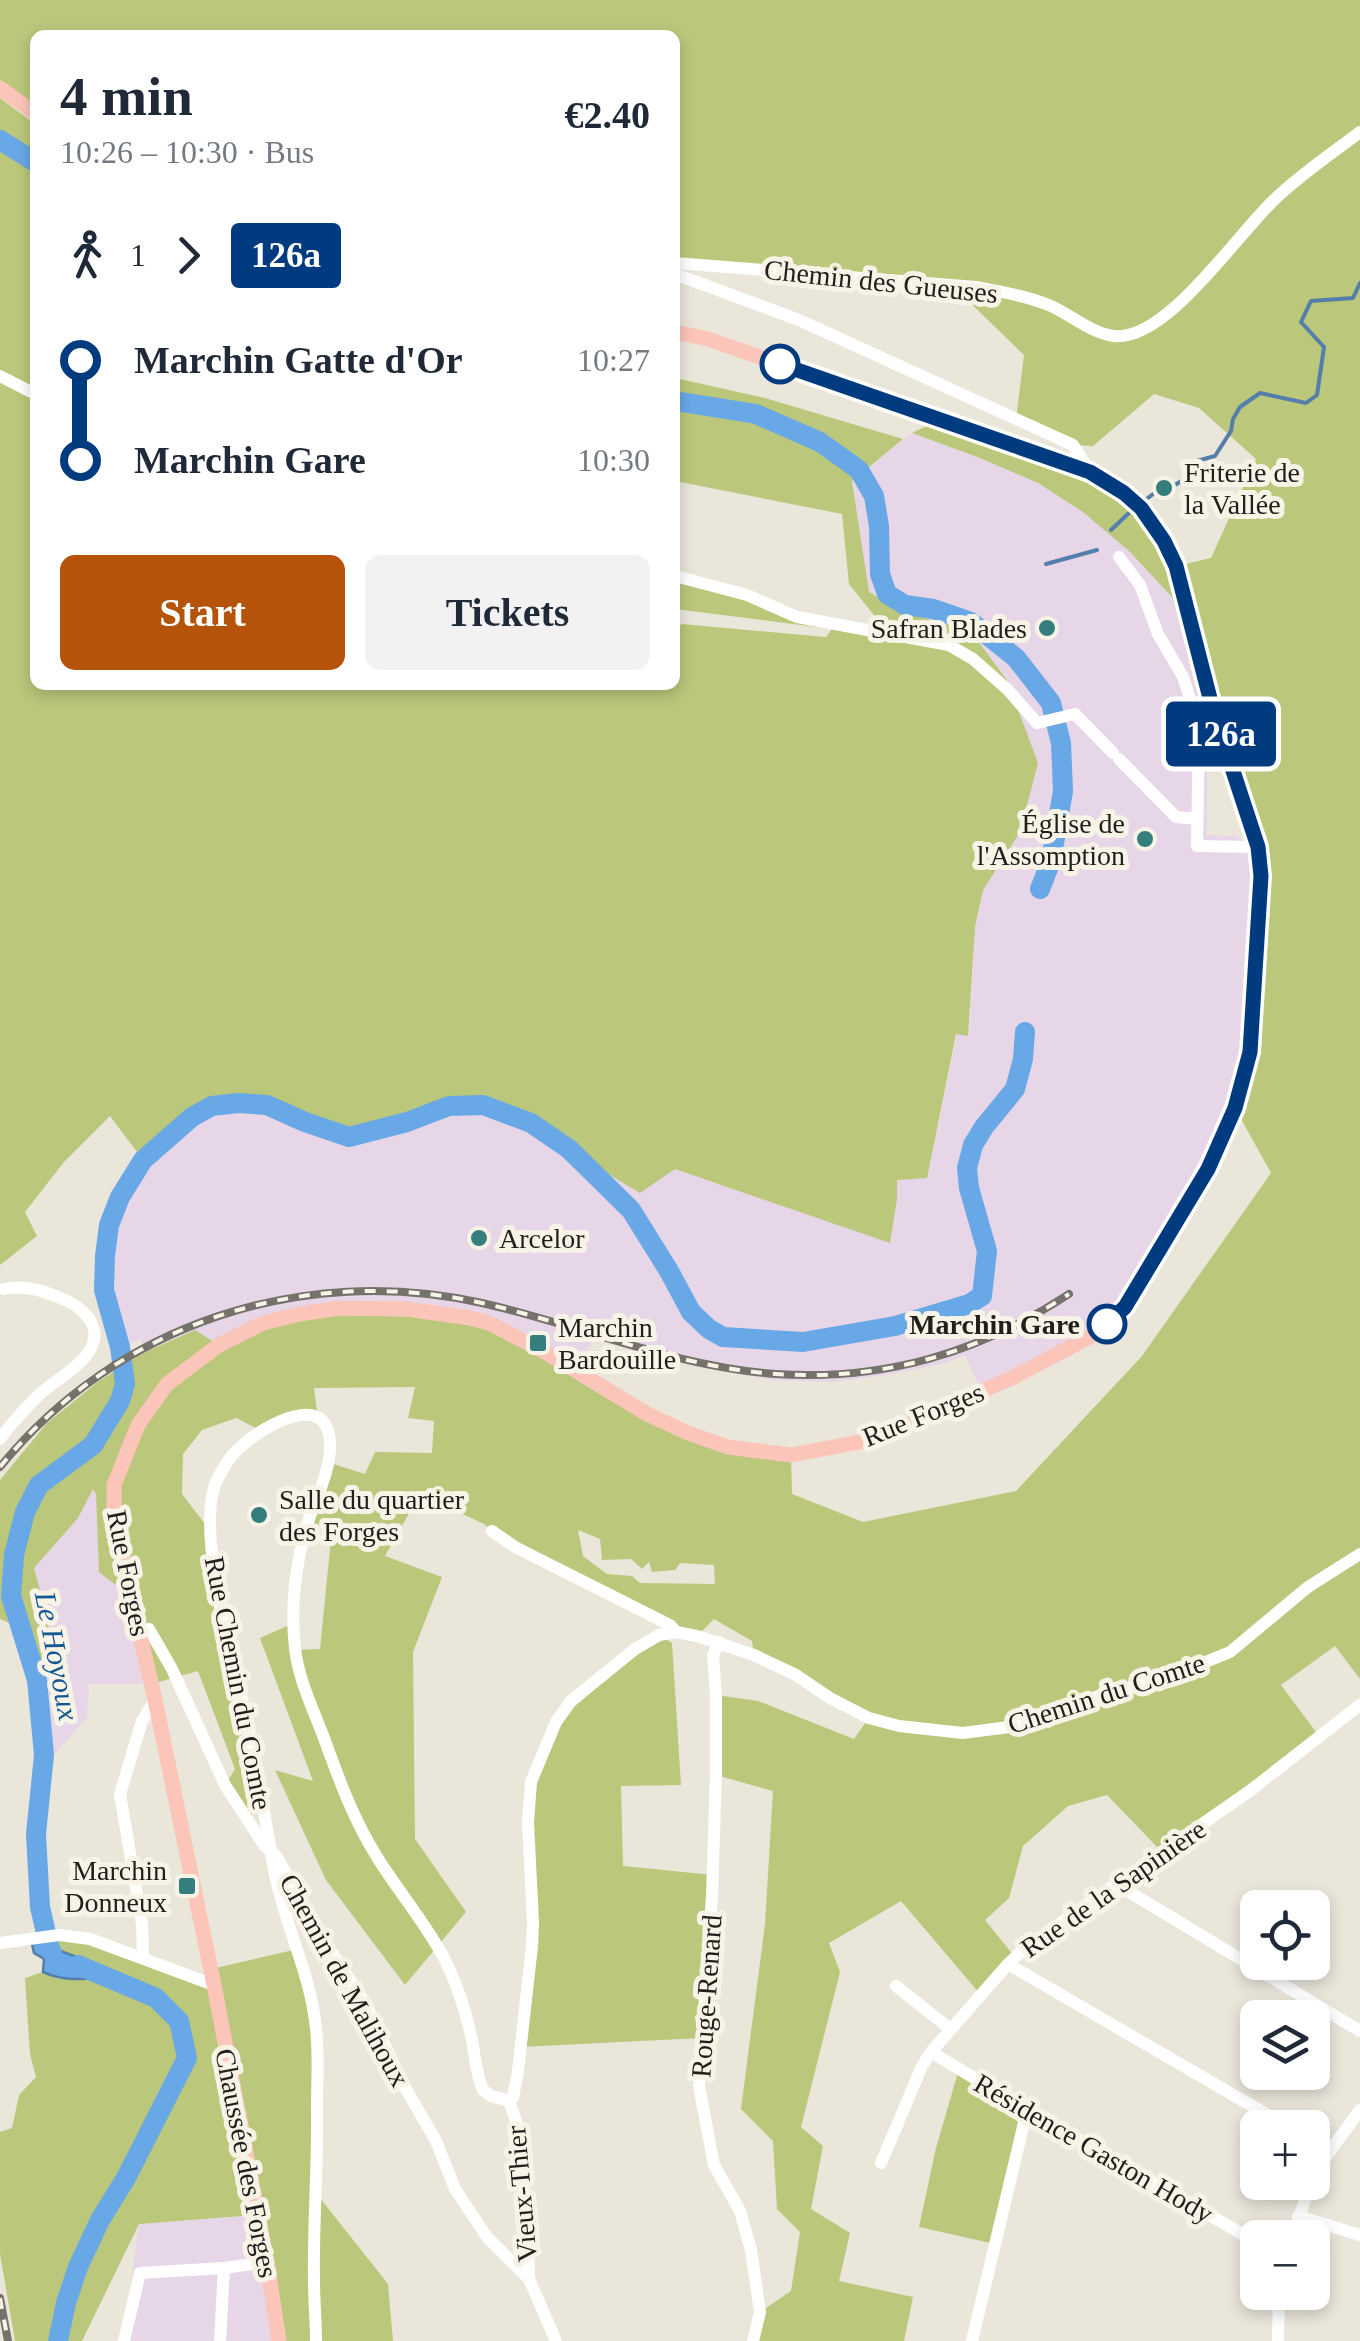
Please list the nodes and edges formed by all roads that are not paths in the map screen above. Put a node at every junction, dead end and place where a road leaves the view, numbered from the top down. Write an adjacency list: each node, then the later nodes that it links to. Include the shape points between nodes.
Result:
1 (0, 88): 2 (main road)
2 (30, 109)
3 (1360, 132): 4 (street, Chemin des Gueuses, via 1274,199 1197,286 1141,332 1115,336 1024,296 976,287)
4 (680, 263)
5 (680, 276): 9 (street, Chemin des Gueuses, via 800,320 1073,445)
6 (680, 333): 9 (main road, Rue Forges)
7 (0, 376): 8 (street)
8 (30, 391)
9 (1090, 472): 13 (main road, Rue Forges, via 1141,508 1176,566)
10 (1119, 557): 12 (street, via 1140,585 1184,677 1199,726)
11 (680, 577): 12 (street, via 797,617 949,646 973,659 1037,723 1075,714 1176,816)
12 (1198, 818): 13 (street, via 1197,846)
13 (1258, 847): 18 (main road, Rue Forges, via 1250,1052 1235,1108 1208,1169 1125,1307 1097,1334 870,1440 791,1455 728,1447 688,1433 508,1332 470,1318 372,1307 263,1324 219,1345 167,1384 138,1425 114,1485 114,1522)
14 (4, 1289): 15 (street, via 36,1290 75,1304 95,1332 91,1349)
15 (0, 1439)
16 (492, 1531): 19 (street)
17 (1360, 1554): 20 (street, Chemin du Comte, via 1230,1652 1009,1727 963,1733 869,1718 796,1675)
18 (139, 1630): 21 (main road, Rue Forges); 23 (street, Chemin de Malihoux, via 154,1635 225,1785)
19 (676, 1632): 20 (street); 33 (street, via 635,1649 571,1701 531,1782 532,1946)
20 (719, 1642): 53 (street, Rouge-Renard, via 713,1655 716,1775 699,2086 714,2165 740,2210 752,2250 760,2312)
21 (155, 1700): 26 (street, via 142,1720 120,1794); 28 (main road, Rue Forges)
22 (1360, 1704): 24 (street, Rue de la Sapinière)
23 (273, 1854): 33 (street, Rue Chemin du Comte, via 226,1639 211,1502 227,1462 244,1444 286,1417 307,1414 324,1424 330,1448 295,1588 294,1650 302,1678 359,1828 453,1977 483,2090); 46 (street, Chemin de Malihoux, via 364,2003 454,2189); 51 (street, Rue Chemin du Comte, via 316,2030)
24 (1116, 1884): 27 (street, Rue de la Sapinière); 31 (street)
25 (0, 1943): 26 (street, via 59,1935)
26 (143, 1958): 28 (street)
27 (1008, 1964): 30 (street, Rue de la Sapinière); 35 (street)
28 (214, 1985): 44 (main road, Chaussée des Forges)
29 (896, 1986): 30 (street)
30 (950, 2028): 32 (street, Rue de la Sapinière)
31 (1360, 2031)
32 (930, 2052): 34 (street, Résidence Gaston Hody); 38 (street, Rue de la Sapinière)
33 (509, 2101): 46 (street, Vieux-Thier, via 522,2151)
34 (1027, 2110): 42 (street, Résidence Gaston Hody); 54 (street)
35 (1259, 2110)
36 (1360, 2110): 37 (street)
37 (1330, 2151)
38 (882, 2163)
39 (1305, 2200): 40 (street)
40 (1298, 2216): 41 (street); 43 (street)
41 (1297, 2220)
42 (1240, 2233)
43 (1360, 2235)
44 (267, 2262): 45 (street); 50 (main road, Chaussée des Forges)
45 (224, 2268): 48 (street, via 140,2274); 49 (street)
46 (528, 2279): 52 (street, Vieux-Thier)
47 (1279, 2310): 55 (street)
48 (124, 2341)
49 (220, 2341)
50 (279, 2341)
51 (316, 2341)
52 (556, 2341)
53 (753, 2341)
54 (972, 2341)
55 (1278, 2341)

